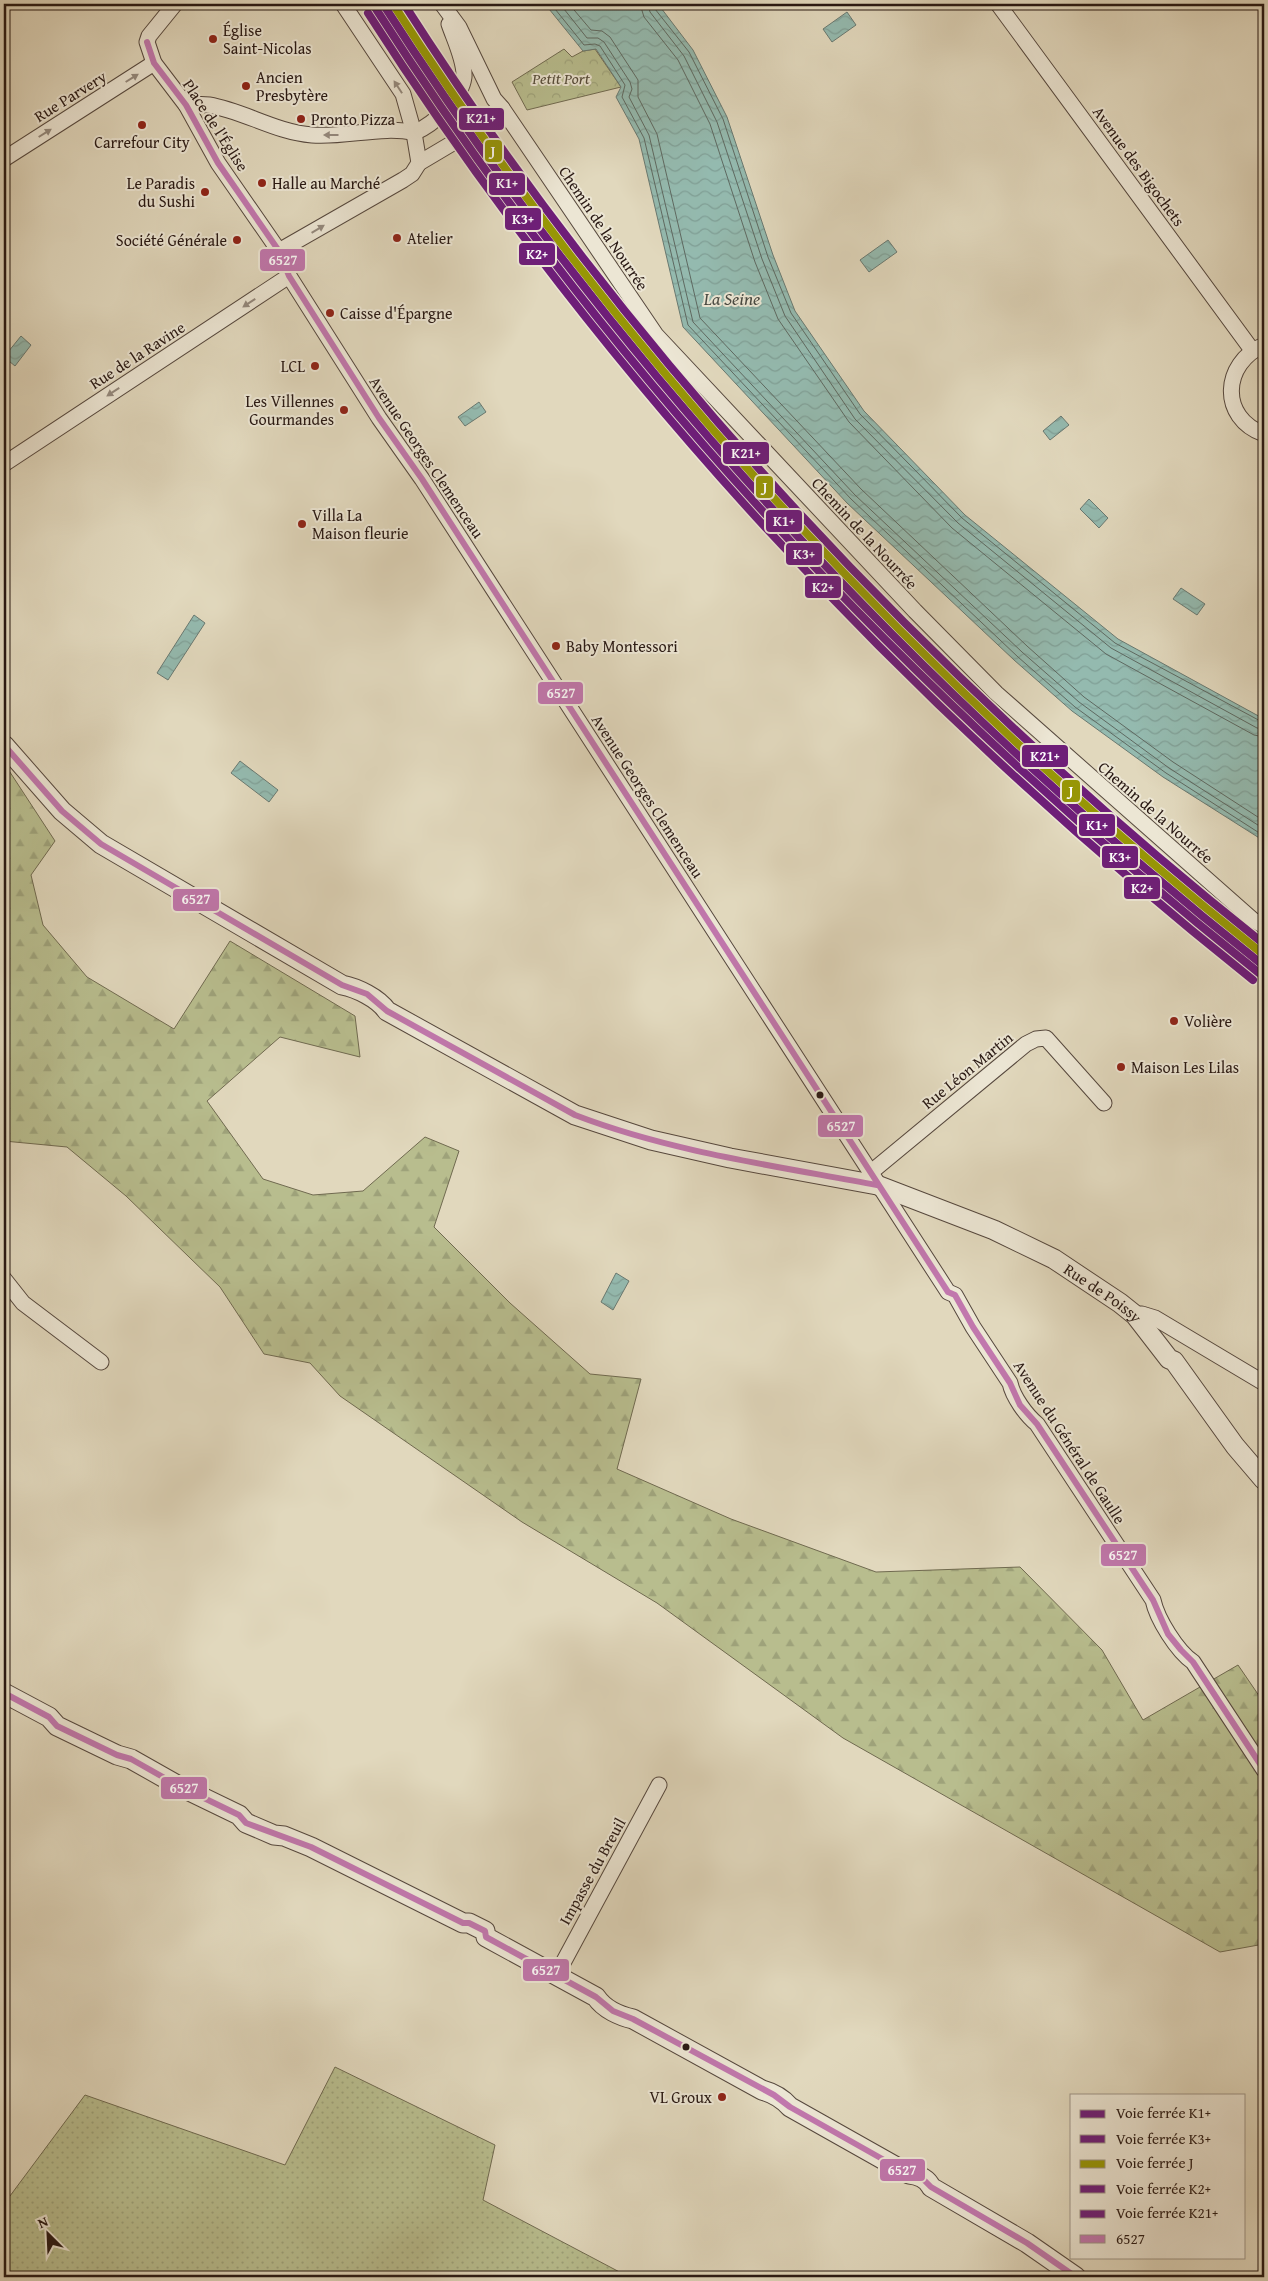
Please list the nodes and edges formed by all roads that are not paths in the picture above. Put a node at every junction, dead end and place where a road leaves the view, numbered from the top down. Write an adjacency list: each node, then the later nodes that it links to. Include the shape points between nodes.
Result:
1 (175, 4): 5 (street, Place de l'Église, via 147,42)
2 (343, 4): 9 (street, one-way to 2, via 403,94)
3 (442, 4): 7 (street, Chemin de la Nourrée, via 459,26 494,99); 9 (street, via 464,76 440,117)
4 (998, 4): 15 (street, Avenue des Bigochets)
5 (154, 63): 6 (street, Place de l'Église); 11 (street, Rue Parvery, one-way to 5)
6 (186, 105): 9 (street, one-way to 6, via 401,129 310,135 208,105); 13 (street, Place de l'Église, via 218,163)
7 (502, 108): 8 (street); 19 (street, Chemin de la Nourrée, via 656,335 996,693 1175,852)
8 (485, 119)
9 (414, 133): 12 (street)
10 (451, 144): 12 (street)
11 (4, 159)
12 (419, 163): 13 (street, one-way to 12, via 403,180)
13 (279, 251): 14 (street, Place de l'Église)
14 (290, 276): 17 (street, Rue de la Ravine, one-way to 17); 21 (street, Avenue Georges Clemenceau)
15 (1258, 347): 16 (street, Avenue des Bigochets, via 1241,360 1231,388 1239,416 1249,427)
16 (1264, 434)
17 (4, 464)
18 (4, 745): 21 (street, Rue de Poissy, via 62,811 101,844 255,936 342,985 352,987 393,1014 575,1115 651,1140 730,1158)
19 (1264, 926)
20 (1104, 1103): 21 (street, Rue Léon Martin, via 1046,1038 1036,1039 1026,1044)
21 (873, 1179): 23 (street, Rue de Poissy, via 1054,1259); 28 (street, Avenue du Général de Gaulle, via 948,1292 955,1295 1012,1390 1153,1600 1155,1611 1183,1655 1193,1662)
22 (4, 1279): 24 (street, via 23,1303)
23 (1135, 1315): 25 (street, via 1156,1318); 26 (street, Rue de Poissy)
24 (101, 1362)
25 (1264, 1383)
26 (1264, 1480)
27 (4, 1693): 30 (street, via 49,1717 57,1726 117,1756 131,1759 239,1814 246,1823 311,1847 463,1923 469,1922 485,1931 486,1937)
28 (1264, 1770)
29 (659, 1785): 30 (street, Impasse du Breuil)
30 (557, 1974): 31 (street, via 623,2017 633,2019 769,2092 909,2174 918,2175 931,2187 1027,2243)
31 (1076, 2277)

